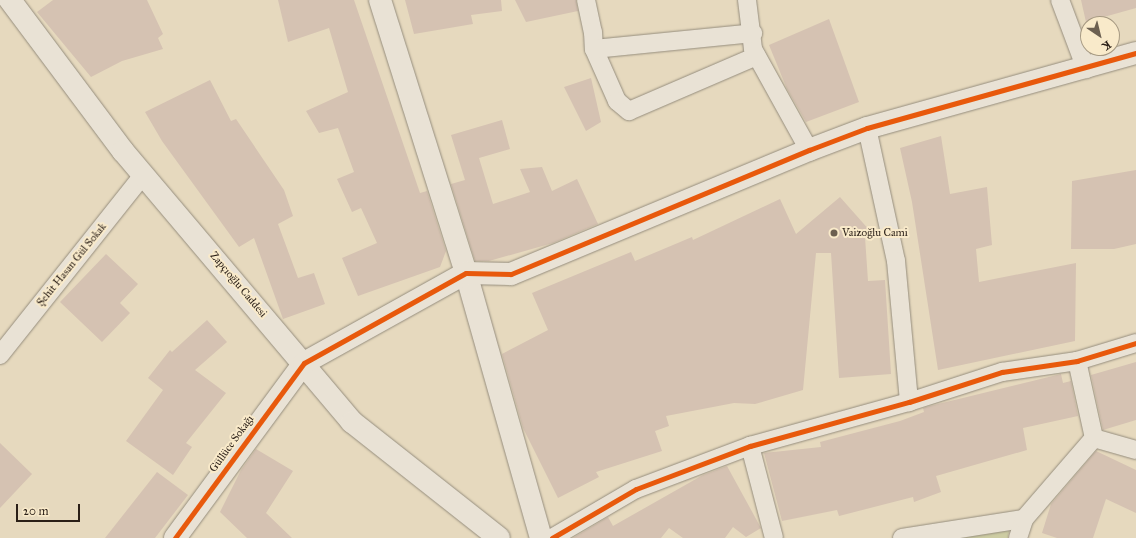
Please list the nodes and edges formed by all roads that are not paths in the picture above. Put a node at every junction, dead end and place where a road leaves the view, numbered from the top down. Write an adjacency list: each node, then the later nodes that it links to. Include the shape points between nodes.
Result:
1 (10, 0): 13 (street, Zapçıoğlu Caddesi, via 123,151)
2 (380, 0): 14 (street)
3 (586, 0): 7 (street)
4 (747, 0): 6 (street)
5 (1060, 0): 10 (street)
6 (753, 33): 7 (street); 9 (street, via 753,50)
7 (594, 50): 9 (street, via 617,101 629,112)
8 (1136, 53): 10 (street)
9 (757, 56): 12 (street)
10 (1086, 69): 11 (street)
11 (867, 128): 12 (street); 19 (street, via 896,261)
12 (809, 150): 14 (street, via 511,274)
13 (144, 174): 16 (street, Şehit Hasan Gül Sokak); 18 (street, Zapçıoğlu Caddesi)
14 (466, 273): 18 (street); 26 (street)
15 (1136, 343): 17 (street)
16 (0, 355)
17 (1077, 361): 19 (street, via 1002,372); 20 (street)
18 (304, 363): 24 (street, Güllüce Sokağı); 25 (street, Zapçıoğlu Caddesi, via 352,422)
19 (909, 402): 21 (street)
20 (1094, 438): 22 (street); 23 (street)
21 (750, 446): 27 (street, via 636,489); 28 (street)
22 (1136, 450)
23 (1024, 519): 29 (street); 30 (street)
24 (175, 538)
25 (499, 538)
26 (541, 538)
27 (552, 538)
28 (774, 538)
29 (902, 538)
30 (1018, 538)

